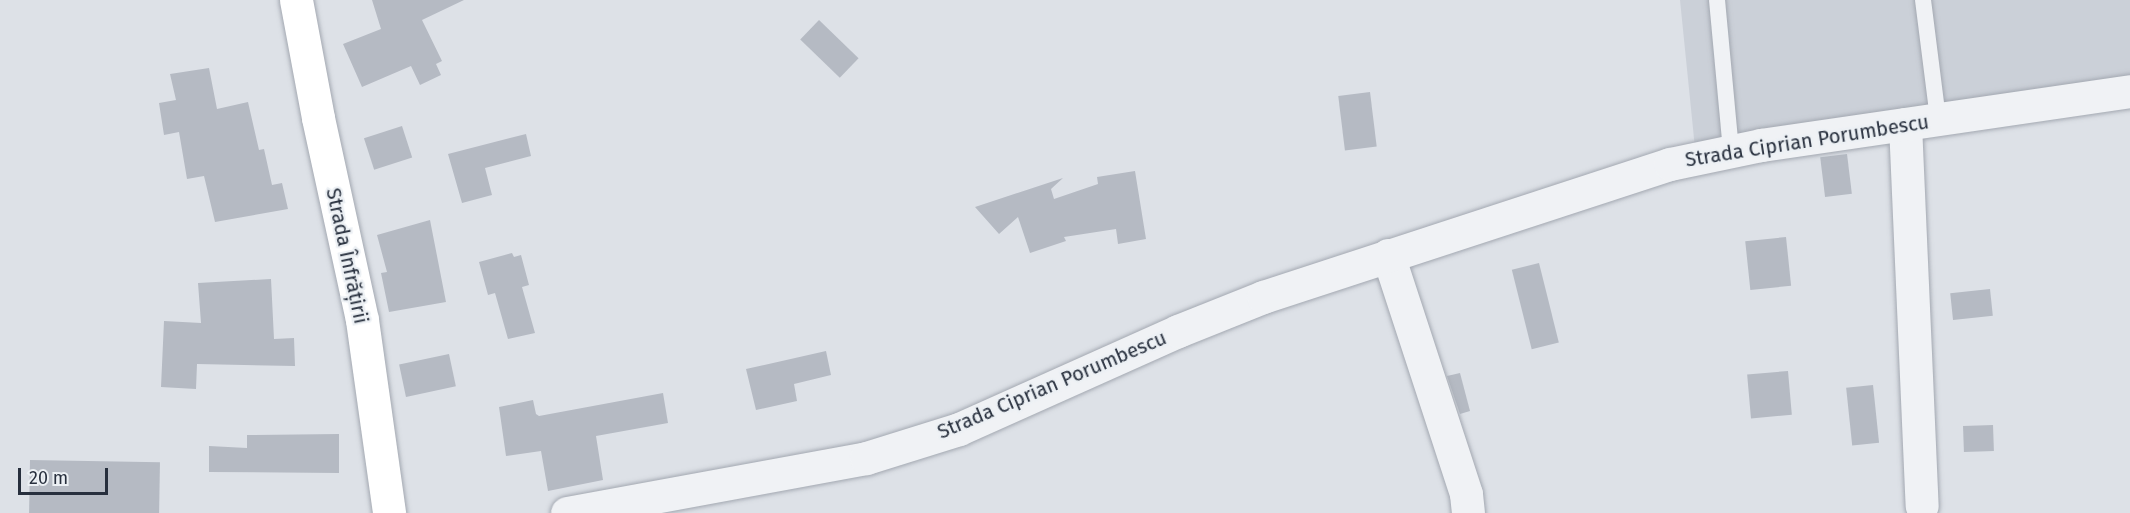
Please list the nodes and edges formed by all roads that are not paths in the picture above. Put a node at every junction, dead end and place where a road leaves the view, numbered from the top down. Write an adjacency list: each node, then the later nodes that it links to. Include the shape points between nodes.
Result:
1 (296, 0): 10 (main road, Strada Înfrățirii, via 362,320)
2 (1717, 0): 7 (lane)
3 (1923, 0): 5 (lane)
4 (2130, 91): 5 (street, Strada Ciprian Porumbescu)
5 (1938, 119): 6 (street, Strada Ciprian Porumbescu)
6 (1905, 124): 7 (street, Strada Ciprian Porumbescu); 9 (street)
7 (1731, 152): 8 (street, Strada Ciprian Porumbescu, via 1670,164)
8 (1388, 255): 11 (street, Strada Ciprian Porumbescu, via 1263,297 1178,331 949,433 866,458); 12 (street, via 1466,494)
9 (1922, 506)
10 (389, 513)
11 (567, 513)
12 (1468, 513)

